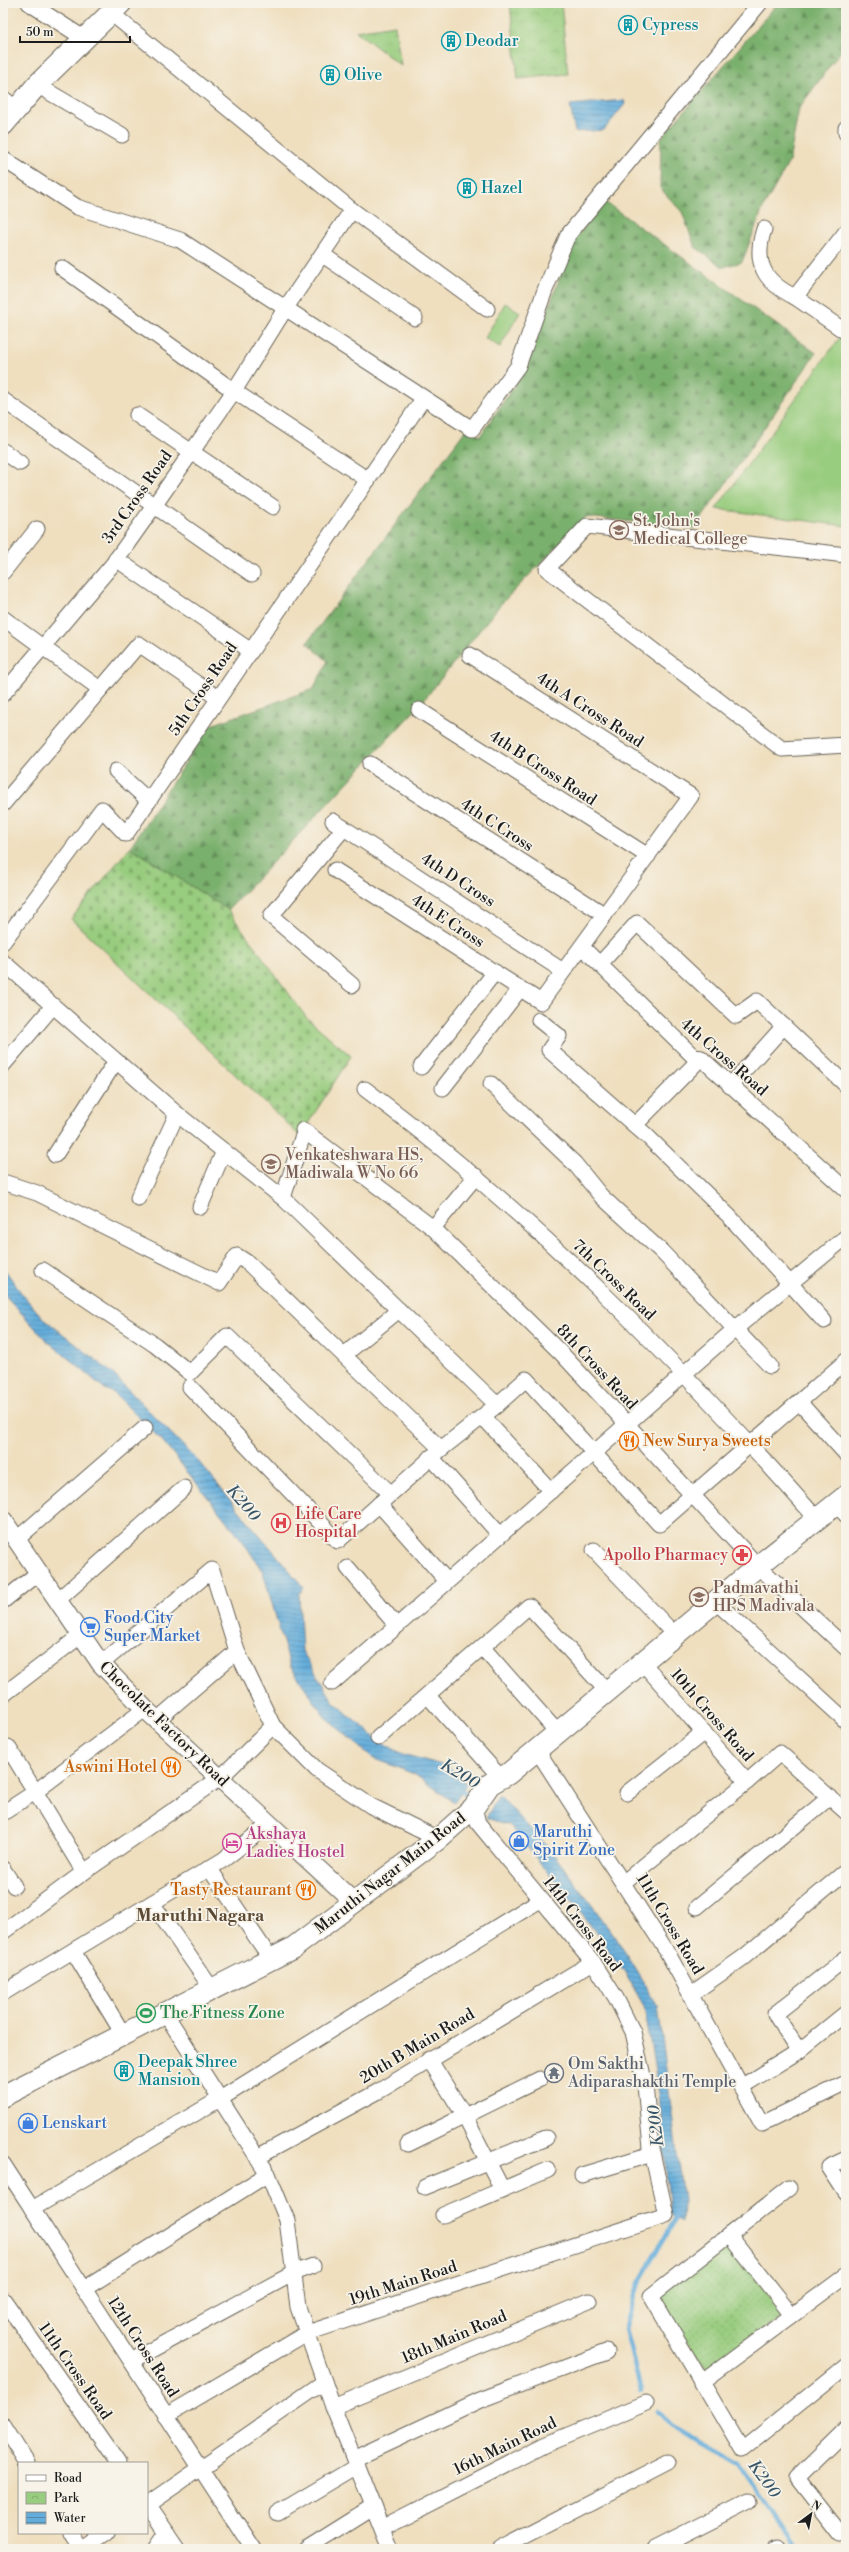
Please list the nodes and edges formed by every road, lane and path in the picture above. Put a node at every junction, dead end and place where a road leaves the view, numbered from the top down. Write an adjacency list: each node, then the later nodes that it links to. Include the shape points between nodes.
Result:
1 (28, 3): 4 (street)
2 (760, 3): 22 (street, via 568,235 518,366 472,429)
3 (116, 8): 4 (main road); 11 (street)
4 (85, 39): 5 (main road)
5 (37, 85): 6 (main road); 9 (street)
6 (7, 111)
7 (846, 128): 8 (street)
8 (846, 133)
9 (122, 135)
10 (3, 159): 17 (street, via 77,207 180,240)
11 (352, 210): 14 (street, 3rd Cross Road); 18 (street)
12 (764, 229): 16 (street, via 759,245 767,278 778,289)
13 (846, 232): 16 (street)
14 (323, 255): 17 (street, 3rd Cross Road); 19 (street)
15 (62, 268): 21 (street)
16 (795, 297): 20 (street)
17 (285, 309): 21 (street, 3rd Cross Road); 22 (street)
18 (487, 309)
19 (415, 318)
20 (846, 332)
21 (234, 391): 26 (street, 3rd Cross Road); 28 (street)
22 (423, 399): 28 (street, 5th Cross Road)
23 (3, 400): 29 (street)
24 (137, 414): 26 (street)
25 (3, 451): 27 (street)
26 (192, 451): 29 (street, 3rd Cross Road); 30 (street)
27 (20, 463)
28 (368, 480): 38 (street, 5th Cross Road)
29 (154, 506): 33 (street, 3rd Cross Road); 35 (street)
30 (273, 507)
31 (37, 528): 34 (street)
32 (846, 555): 44 (street, via 587,526 547,570 782,749)
33 (116, 559): 37 (street, 3rd Cross Road); 38 (street)
34 (3, 572)
35 (252, 574)
36 (3, 618): 37 (street)
37 (43, 646): 40 (street); 41 (street, 3rd Cross Road)
38 (251, 651): 42 (street, 5th Cross Road)
39 (470, 655): 49 (street, 4th A Cross Road, via 691,796)
40 (100, 689): 42 (street, via 139,644); 48 (street)
41 (3, 694)
42 (218, 698): 47 (street, 5th Cross Road)
43 (419, 710): 49 (street, 4th B Cross Road)
44 (846, 746)
45 (370, 764): 51 (street, 4th C Cross)
46 (116, 771): 47 (street)
47 (149, 801): 52 (street, 5th Cross Road, via 126,834 102,809)
48 (3, 804)
49 (648, 856): 51 (street)
50 (335, 870): 57 (street, 4th E Cross)
51 (605, 916): 53 (street)
52 (3, 942)
53 (582, 947): 55 (street, 4th Cross Road); 56 (street)
54 (3, 962): 60 (street)
55 (600, 964): 62 (street, via 637,923 736,1016 757,1001); 63 (street, 4th Cross Road, via 694,1057)
56 (563, 971): 58 (street, 4th D Cross, via 338,824 271,916); 59 (street, 4th E Cross, via 541,1002)
57 (494, 972): 59 (street, 4th E Cross); 66 (street)
58 (352, 985)
59 (520, 989): 70 (street)
60 (53, 1006): 64 (street); 65 (street)
61 (539, 1020): 73 (street, via 559,1036 549,1050)
62 (784, 1026): 68 (street); 69 (street)
63 (701, 1058): 69 (street, 4th Cross Road); 73 (street)
64 (116, 1061): 72 (street); 75 (street)
65 (3, 1065)
66 (421, 1068)
67 (491, 1084): 88 (street, via 575,1164 601,1196 662,1252)
68 (846, 1085)
69 (730, 1086): 78 (street, 4th Cross Road)
70 (443, 1088)
71 (365, 1089): 76 (street, 7th Cross Road, via 430,1137)
72 (177, 1114): 74 (street); 79 (street)
73 (635, 1125): 85 (street, via 729,1216)
74 (224, 1151): 80 (street); 81 (street)
75 (55, 1155)
76 (476, 1176): 82 (street); 92 (street, 7th Cross Road, via 631,1320)
77 (3, 1182): 89 (street, via 37,1192 219,1283 237,1256 253,1266)
78 (846, 1190)
79 (138, 1198)
80 (283, 1198): 82 (street, 8th Cross Road, via 304,1132); 86 (street)
81 (200, 1207)
82 (433, 1228): 97 (street, 8th Cross Road, via 562,1354)
83 (846, 1237): 85 (street)
84 (43, 1270): 106 (street, via 155,1345 190,1373 227,1336)
85 (791, 1284): 87 (street); 88 (street)
86 (399, 1310): 89 (street); 95 (street)
87 (824, 1321)
88 (735, 1329): 91 (street); 92 (street)
89 (344, 1355): 100 (street)
90 (846, 1361): 94 (street)
91 (770, 1366)
92 (683, 1375): 97 (street); 99 (street, 7th Cross Road)
93 (190, 1387): 106 (street, via 338,1541)
94 (799, 1402): 99 (street); 102 (street)
95 (497, 1405): 96 (street); 101 (street, via 526,1379)
96 (483, 1417): 100 (street); 104 (street)
97 (627, 1425): 101 (street); 105 (street, 8th Cross Road)
98 (145, 1428): 111 (street)
99 (750, 1443): 105 (street); 108 (street, 7th Cross Road)
100 (436, 1453): 106 (street); 110 (street)
101 (595, 1453): 104 (street); 105 (street, via 659,1524)
102 (846, 1454)
103 (184, 1488): 117 (street)
104 (551, 1491): 110 (street)
105 (692, 1494): 113 (street, 8th Cross Road)
106 (384, 1499): 116 (street)
107 (843, 1505): 108 (main road, Maruthi Nagar Main Road)
108 (817, 1519): 113 (main road, Maruthi Nagar Main Road)
109 (3, 1520): 111 (street, Chocolate Factory Road)
110 (500, 1535): 116 (street)
111 (17, 1539): 115 (street, Chocolate Factory Road)
112 (594, 1550): 121 (street)
113 (758, 1566): 119 (main road, Maruthi Nagar Main Road); 124 (street, 8th Cross Road)
114 (348, 1568): 120 (street)
115 (38, 1573): 117 (street, Chocolate Factory Road); 118 (street)
116 (447, 1580): 120 (street)
117 (58, 1600): 122 (street, Chocolate Factory Road)
118 (3, 1601)
119 (715, 1602): 121 (main road, Maruthi Nagar Main Road); 133 (street)
120 (397, 1626): 128 (street)
121 (675, 1635): 126 (main road, Maruthi Nagar Main Road)
122 (80, 1636): 127 (street, Chocolate Factory Road); 130 (street)
123 (482, 1647): 129 (street, via 529,1606); 131 (street); 136 (street)
124 (846, 1648)
125 (237, 1651): 127 (street, via 212,1570); 132 (street); 134 (street)
126 (642, 1662): 129 (main road, Maruthi Nagar Main Road); 135 (street, 10th Cross Road)
127 (100, 1664): 132 (street, Chocolate Factory Road)
128 (332, 1683)
129 (607, 1691): 136 (main road, Maruthi Nagar Main Road)
130 (3, 1695)
131 (428, 1696): 137 (street); 141 (street)
132 (151, 1715): 140 (street, Chocolate Factory Road); 143 (street)
133 (846, 1721)
134 (273, 1726): 140 (street); 150 (street, via 317,1770 371,1806)
135 (704, 1732): 142 (street, 10th Cross Road); 144 (street)
136 (558, 1733): 139 (main road, Maruthi Nagar Main Road)
137 (378, 1738)
138 (8, 1747): 143 (street)
139 (537, 1750): 141 (main road, Maruthi Nagar Main Road); 155 (street, 11th Cross Road)
140 (220, 1778): 149 (street, Chocolate Factory Road); 153 (street)
141 (495, 1781): 146 (main road, Maruthi Nagar Main Road)
142 (748, 1782): 145 (street, 10th Cross Road, via 780,1753); 155 (street)
143 (35, 1792): 148 (street); 153 (street)
144 (627, 1793)
145 (830, 1796): 147 (street, 10th Cross Road); 160 (street)
146 (474, 1807): 150 (main road, Maruthi Nagar Main Road); 157 (street, 14th Cross Road, via 478,1823)
147 (846, 1812)
148 (3, 1813)
149 (270, 1824): 151 (street); 158 (street, Chocolate Factory Road)
150 (438, 1839): 158 (main road, Maruthi Nagar Main Road)
151 (209, 1868): 159 (street); 164 (street)
152 (3, 1869): 156 (street)
153 (84, 1872): 161 (street)
154 (846, 1872): 168 (street, via 744,1957)
155 (624, 1882): 168 (street, 11th Cross Road)
156 (14, 1886)
157 (540, 1900): 165 (street, 14th Cross Road); 178 (street)
158 (354, 1902): 164 (main road, Maruthi Nagar Main Road, via 293,1948)
159 (152, 1903): 162 (street); 166 (street)
160 (697, 1907)
161 (3, 1932)
162 (73, 1951): 167 (street); 171 (street)
163 (846, 1958): 172 (street, via 775,2014)
164 (271, 1959): 166 (main road, Maruthi Nagar Main Road)
165 (593, 1962): 173 (street, 20th B Main Road); 182 (street, 14th Cross Road, via 616,1998 633,2032 645,2085)
166 (212, 1989): 169 (main road, Maruthi Nagar Main Road)
167 (3, 1993)
168 (690, 1995): 176 (street, 11th Cross Road)
169 (165, 2013): 171 (main road, Maruthi Nagar Main Road); 178 (street)
170 (846, 2014): 172 (street)
171 (123, 2034): 177 (main road, Maruthi Nagar Main Road)
172 (799, 2051): 176 (street)
173 (429, 2059): 179 (street); 183 (street, 20th B Main Road, via 379,2091)
174 (540, 2079): 179 (street)
175 (846, 2083): 176 (street, 11th Cross Road, via 762,2124)
176 (741, 2087)
177 (3, 2096)
178 (220, 2099): 183 (street); 194 (street)
179 (464, 2115): 181 (street); 185 (street)
180 (546, 2138): 185 (street)
181 (408, 2144)
182 (652, 2154): 189 (street); 196 (street, 14th Cross Road)
183 (257, 2157): 188 (street)
184 (846, 2159): 193 (street, via 829,2167)
185 (487, 2162): 190 (street); 192 (street)
186 (3, 2164): 194 (street, 12th Cross Road)
187 (548, 2170): 192 (street)
188 (268, 2174): 199 (street, via 287,2220); 201 (street)
189 (582, 2175)
190 (425, 2187)
191 (789, 2188): 197 (street)
192 (502, 2189): 195 (street)
193 (846, 2193)
194 (32, 2209): 201 (street, 12th Cross Road)
195 (443, 2215)
196 (666, 2215): 205 (street, 19th Main Road)
197 (729, 2235): 204 (street); 210 (street, via 651,2296)
198 (313, 2266): 199 (street)
199 (294, 2273): 205 (street, via 298,2307); 207 (street)
200 (844, 2277): 204 (street)
201 (84, 2289): 207 (street, 12th Cross Road)
202 (3, 2299): 217 (street, 11th Cross Road)
203 (589, 2301): 212 (street, 18th Main Road)
204 (792, 2315): 210 (street)
205 (307, 2334): 209 (street); 213 (street, 19th Main Road)
206 (606, 2352): 219 (street, via 480,2400)
207 (130, 2361): 213 (street, 12th Cross Road)
208 (846, 2366): 210 (street, via 742,2450)
209 (324, 2382): 212 (street); 220 (street)
210 (701, 2383)
211 (646, 2403): 226 (street, 16th Main Road, via 544,2445)
212 (333, 2407): 219 (street)
213 (166, 2416): 220 (street, 12th Cross Road)
214 (3, 2425): 216 (street)
215 (844, 2436): 228 (street, via 797,2478)
216 (26, 2462)
217 (117, 2462)
218 (668, 2462): 237 (street)
219 (356, 2463): 224 (street); 225 (street)
220 (200, 2468): 222 (street); 234 (street, 12th Cross Road)
221 (749, 2501): 238 (street)
222 (148, 2504)
223 (148, 2506): 227 (street)
224 (373, 2507): 226 (street); 235 (street)
225 (278, 2513)
226 (382, 2528): 236 (street)
227 (167, 2533): 232 (street); 233 (street)
228 (840, 2533)
229 (73, 2534): 231 (street)
230 (106, 2534): 231 (street)
231 (83, 2549)
232 (156, 2549)
233 (178, 2549)
234 (253, 2549)
235 (306, 2549)
236 (390, 2549)
237 (500, 2549)
238 (654, 2549)

